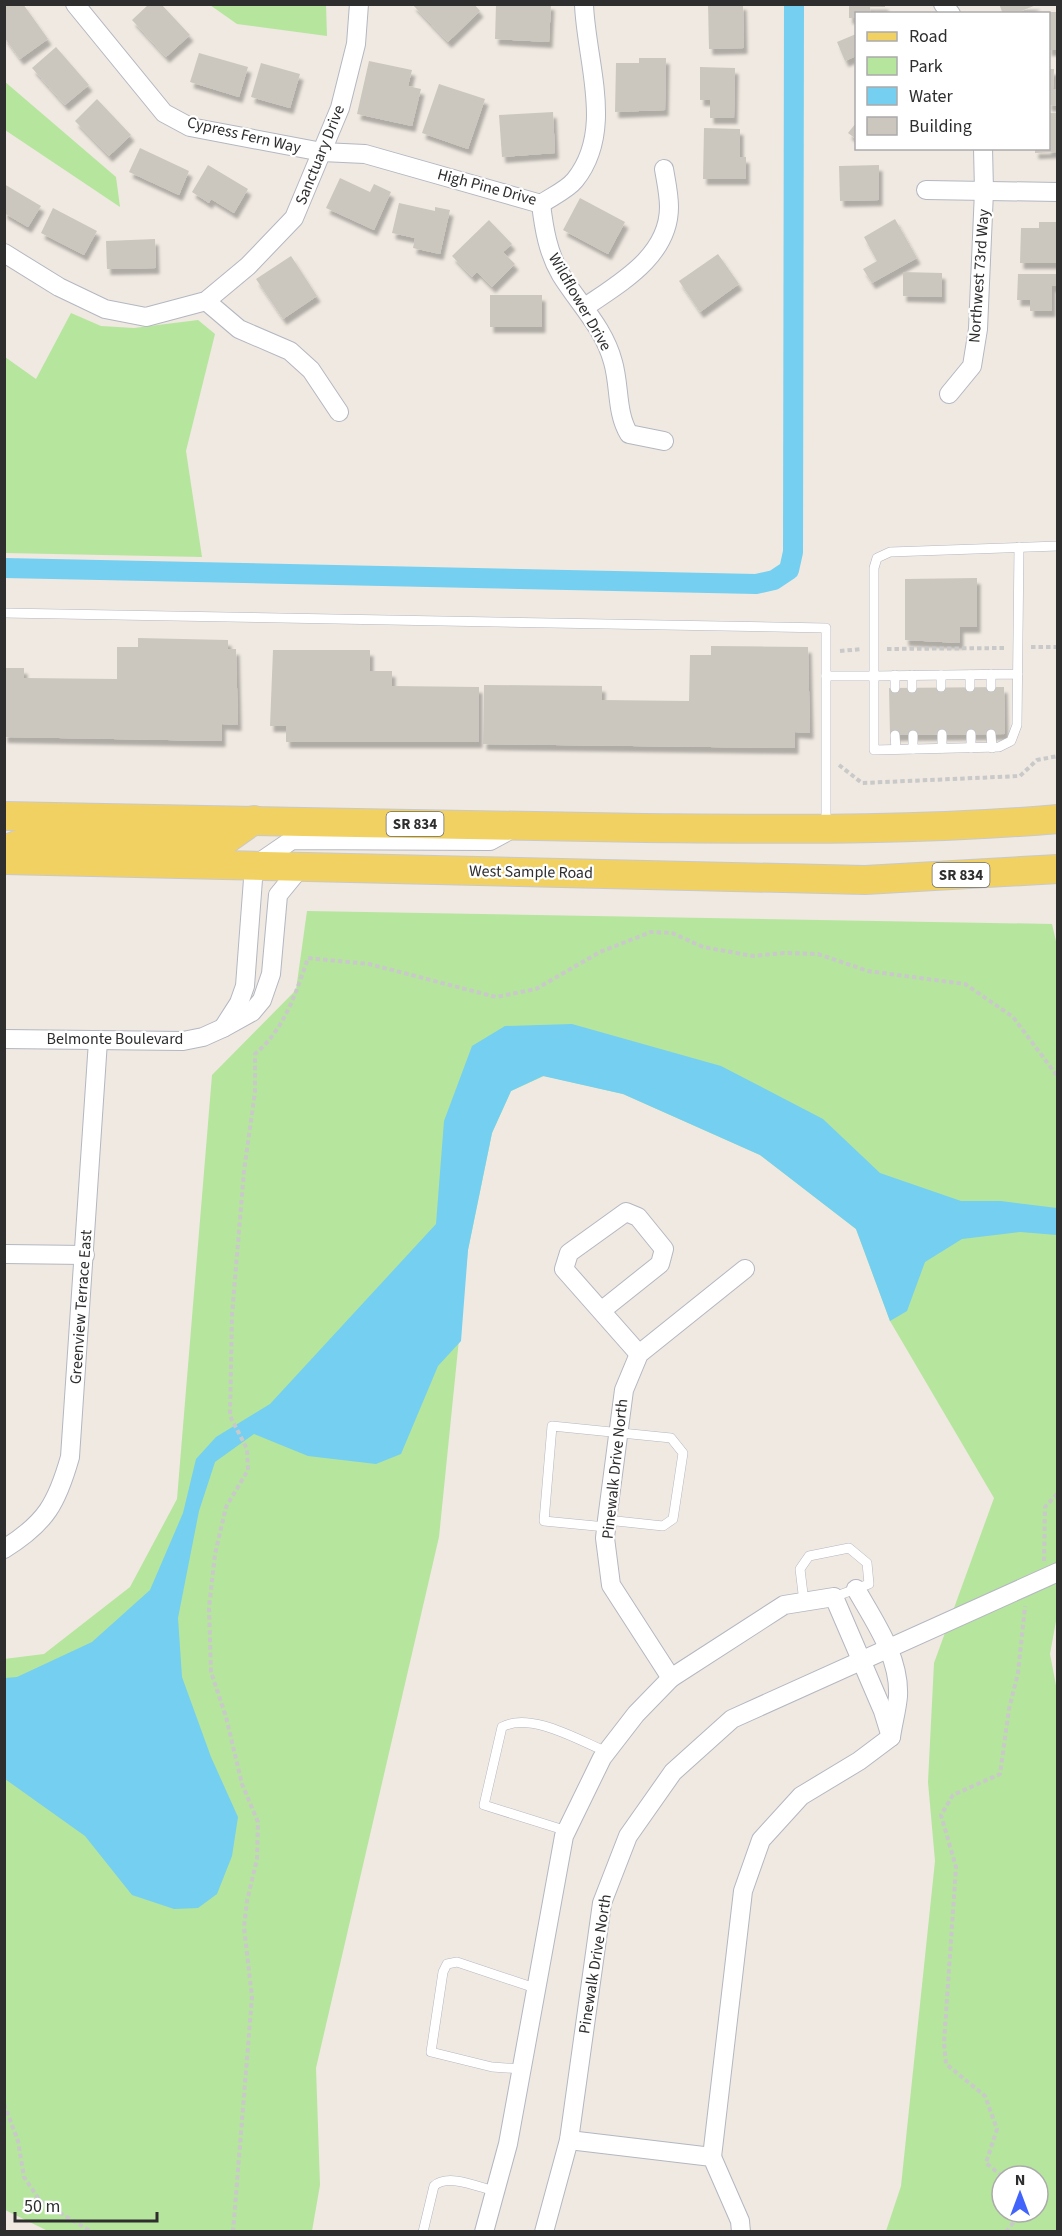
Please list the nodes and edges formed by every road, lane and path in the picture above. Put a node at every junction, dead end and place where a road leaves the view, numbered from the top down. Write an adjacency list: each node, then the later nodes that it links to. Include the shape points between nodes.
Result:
1 (75, 4): 5 (street, Cypress Fern Way, via 164,113 190,127)
2 (359, 4): 5 (street, Sanctuary Drive, via 356,44 340,108)
3 (584, 4): 10 (street, High Pine Drive, via 597,116 591,151 574,181)
4 (983, 150): 8 (street, Northwest 73rd Way)
5 (322, 152): 10 (street, High Pine Drive, via 365,154); 12 (street, Sanctuary Drive, via 294,218 248,266)
6 (664, 169): 13 (street, via 669,208 660,240 638,271)
7 (926, 190): 8 (street)
8 (984, 191): 9 (street); 14 (street, Northwest 73rd Way, via 978,329 972,366)
9 (1058, 192)
10 (541, 204): 13 (street, Wildflower Drive, via 547,242 561,274)
11 (4, 253): 12 (street, Sanctuary Drive, via 59,288 105,309 146,317)
12 (206, 301): 15 (street, via 239,329 290,351 311,370)
13 (585, 307): 16 (street, Wildflower Drive, via 606,341 614,364 622,422 629,434)
14 (949, 394)
15 (339, 412)
16 (664, 441)
17 (1058, 546): 18 (lane)
18 (1019, 547): 21 (lane); 22 (lane, via 890,552 877,558)
19 (4, 613): 29 (lane, via 826,628)
20 (1058, 647): 21 (path)
21 (1018, 648): 22 (path); 24 (lane)
22 (875, 650): 30 (path, via 840,650); 31 (lane)
23 (991, 674): 24 (lane); 28 (lane); 34 (lane)
24 (1018, 674): 44 (lane, via 1017,725 1011,741)
25 (895, 675): 26 (lane); 31 (lane); 35 (lane)
26 (912, 675): 27 (lane); 36 (lane)
27 (941, 675): 28 (lane); 32 (lane)
28 (970, 675): 33 (lane)
29 (826, 676): 30 (lane); 53 (lane)
30 (839, 676): 31 (lane)
31 (874, 676): 45 (lane, via 874,750)
32 (941, 687)
33 (970, 687)
34 (992, 687)
35 (895, 688)
36 (912, 688)
37 (942, 734): 42 (lane)
38 (971, 734): 43 (lane)
39 (992, 734): 44 (lane)
40 (896, 735): 45 (lane)
41 (913, 735): 46 (lane)
42 (942, 748): 43 (lane); 46 (lane)
43 (971, 748): 44 (lane)
44 (992, 748)
45 (896, 749): 46 (lane)
46 (913, 749)
47 (1058, 756): 48 (path, via 1036,760 1020,776 862,783)
48 (837, 763)
49 (4, 816): 51 (main road, SR 834)
50 (1058, 819): 53 (main road, SR 834, via 969,826)
51 (254, 820): 52 (main road, SR 834); 54 (main road, via 220,844 32,839)
52 (518, 826): 53 (main road, SR 834); 56 (street, via 490,841 292,840)
53 (826, 829)
54 (4, 850)
55 (4, 860): 56 (main road, West Sample Road / SR 834)
56 (254, 866): 57 (main road, West Sample Road / SR 834); 59 (street, via 245,986)
57 (301, 867): 58 (main road, West Sample Road / SR 834, via 865,880); 59 (street, Belmonte Boulevard, via 278,895 271,974 262,1000 252,1012)
58 (1058, 869)
59 (223, 1028): 61 (street, Belmonte Boulevard, via 183,1041)
60 (4, 1039): 61 (street, Belmonte Boulevard)
61 (98, 1041): 64 (street, Greenview Terrace East)
62 (1058, 1077): 91 (path, via 1013,1017 965,984 868,971 818,954 753,956 703,947 672,933 651,932 600,952 536,989 496,997 369,964 308,958 294,999 269,1043 255,1054 255,1092 232,1315 230,1416 247,1449 248,1470 226,1506 209,1608 211,1672 242,1784 258,1822 257,1859 244,1927 252,1996)
63 (4, 1254): 64 (street)
64 (85, 1255): 71 (street, Greenview Terrace East, via 67,1468 61,1491 39,1524)
65 (745, 1269): 67 (street, Pinewalk Drive North)
66 (601, 1311): 66 (street, via 564,1269 568,1253 626,1212 638,1217 664,1249 660,1264); 67 (street)
67 (639, 1354): 68 (street, Pinewalk Drive North, via 624,1390)
68 (618, 1432): 70 (street, Pinewalk Drive North); 70 (lane, via 671,1438 683,1453 673,1520 663,1526); 70 (lane, via 552,1426 544,1521)
69 (1058, 1493): 73 (path, via 1045,1507 1045,1554)
70 (607, 1524): 79 (street, Pinewalk Drive North, via 611,1585)
71 (4, 1549)
72 (1058, 1572): 73 (street, Pinewalk Drive North)
73 (1039, 1581): 77 (street, Pinewalk Drive North); 88 (path, via 1024,1610 1018,1673 1000,1774 953,1795 941,1815 956,1867 944,2043 946,2064 985,2096 997,2129 986,2163)
74 (856, 1589): 75 (lane); 76 (lane, via 869,1584 867,1563 849,1548 826,1550 809,1556 800,1569); 77 (street)
75 (834, 1597): 76 (street); 78 (street)
76 (804, 1602): 79 (street, via 784,1605)
77 (889, 1647): 78 (street, Pinewalk Drive North); 80 (street, via 898,1694)
78 (859, 1660): 80 (street); 86 (street, Pinewalk Drive North, via 732,1719 673,1772 628,1836 602,1903)
79 (671, 1678): 81 (street)
80 (891, 1737): 87 (street, via 801,1796 761,1840 743,1891)
81 (607, 1752): 82 (street); 82 (lane, via 526,1721 502,1727 484,1805)
82 (567, 1831): 83 (street)
83 (535, 1988): 84 (street); 84 (lane, via 457,1962 447,1964 443,1972 431,2052 492,2067)
84 (521, 2069): 89 (street)
85 (4, 2104): 90 (path, via 18,2141 24,2177 40,2201)
86 (568, 2140): 87 (street); 94 (street, Pinewalk Drive North)
87 (712, 2157): 95 (street, via 740,2221)
88 (990, 2166)
89 (495, 2191): 92 (lane, via 439,2181 434,2186); 93 (street)
90 (92, 2232)
91 (233, 2232)
92 (423, 2232)
93 (484, 2232)
94 (544, 2232)
95 (741, 2232)

